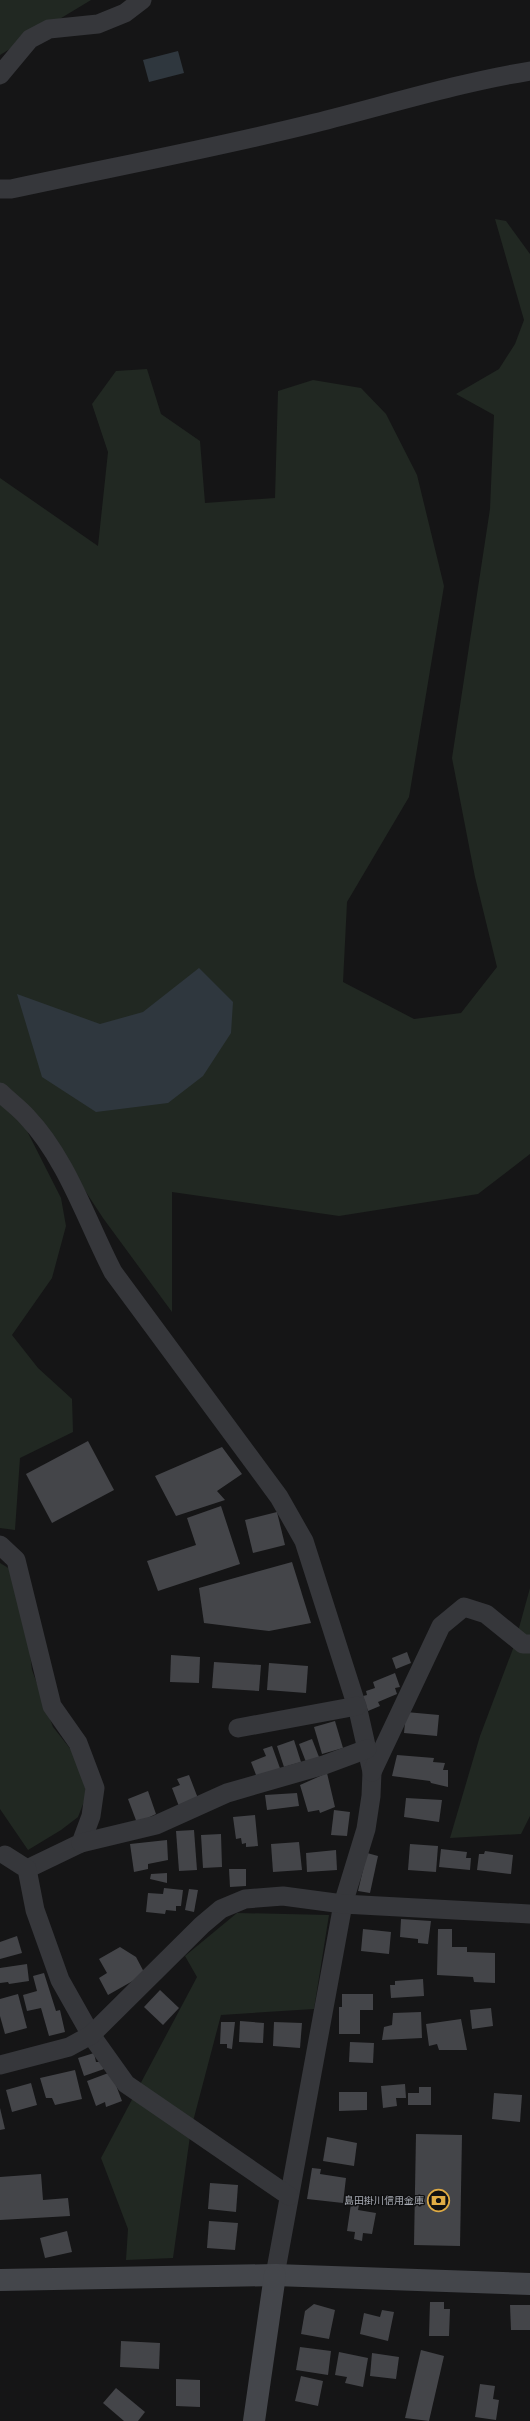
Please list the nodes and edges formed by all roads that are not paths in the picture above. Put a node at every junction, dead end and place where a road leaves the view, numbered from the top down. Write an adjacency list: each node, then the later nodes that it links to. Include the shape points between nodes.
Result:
1 (142, 0): 3 (street, via 125,13 98,24 50,29 30,40)
2 (530, 71): 4 (street, via 434,91 316,123)
3 (0, 75)
4 (0, 190)
5 (0, 1092): 8 (street, via 28,1118 43,1138 82,1204 113,1272 283,1503 304,1541)
6 (0, 1545): 12 (street, via 16,1560 52,1706 78,1743 95,1788 91,1816)
7 (530, 1644): 11 (street, via 523,1644 486,1614 464,1607 441,1626)
8 (357, 1706): 9 (street); 10 (street)
9 (238, 1728)
10 (367, 1749): 11 (street); 12 (street, via 324,1765 227,1793 156,1825)
11 (372, 1772): 15 (street, via 372,1796 366,1829)
12 (81, 1843): 14 (street)
13 (6, 1856): 14 (street)
14 (27, 1869): 17 (street, via 35,1910 60,1980)
15 (343, 1904): 16 (street); 17 (street, via 283,1896 245,1899 221,1909); 19 (street)
16 (530, 1914)
17 (91, 2035): 18 (street, via 69,2047); 19 (street, via 126,2084)
18 (0, 2065)
19 (289, 2196): 20 (street)
20 (275, 2275): 21 (street); 22 (street); 23 (street)
21 (0, 2280)
22 (530, 2284)
23 (254, 2421)

